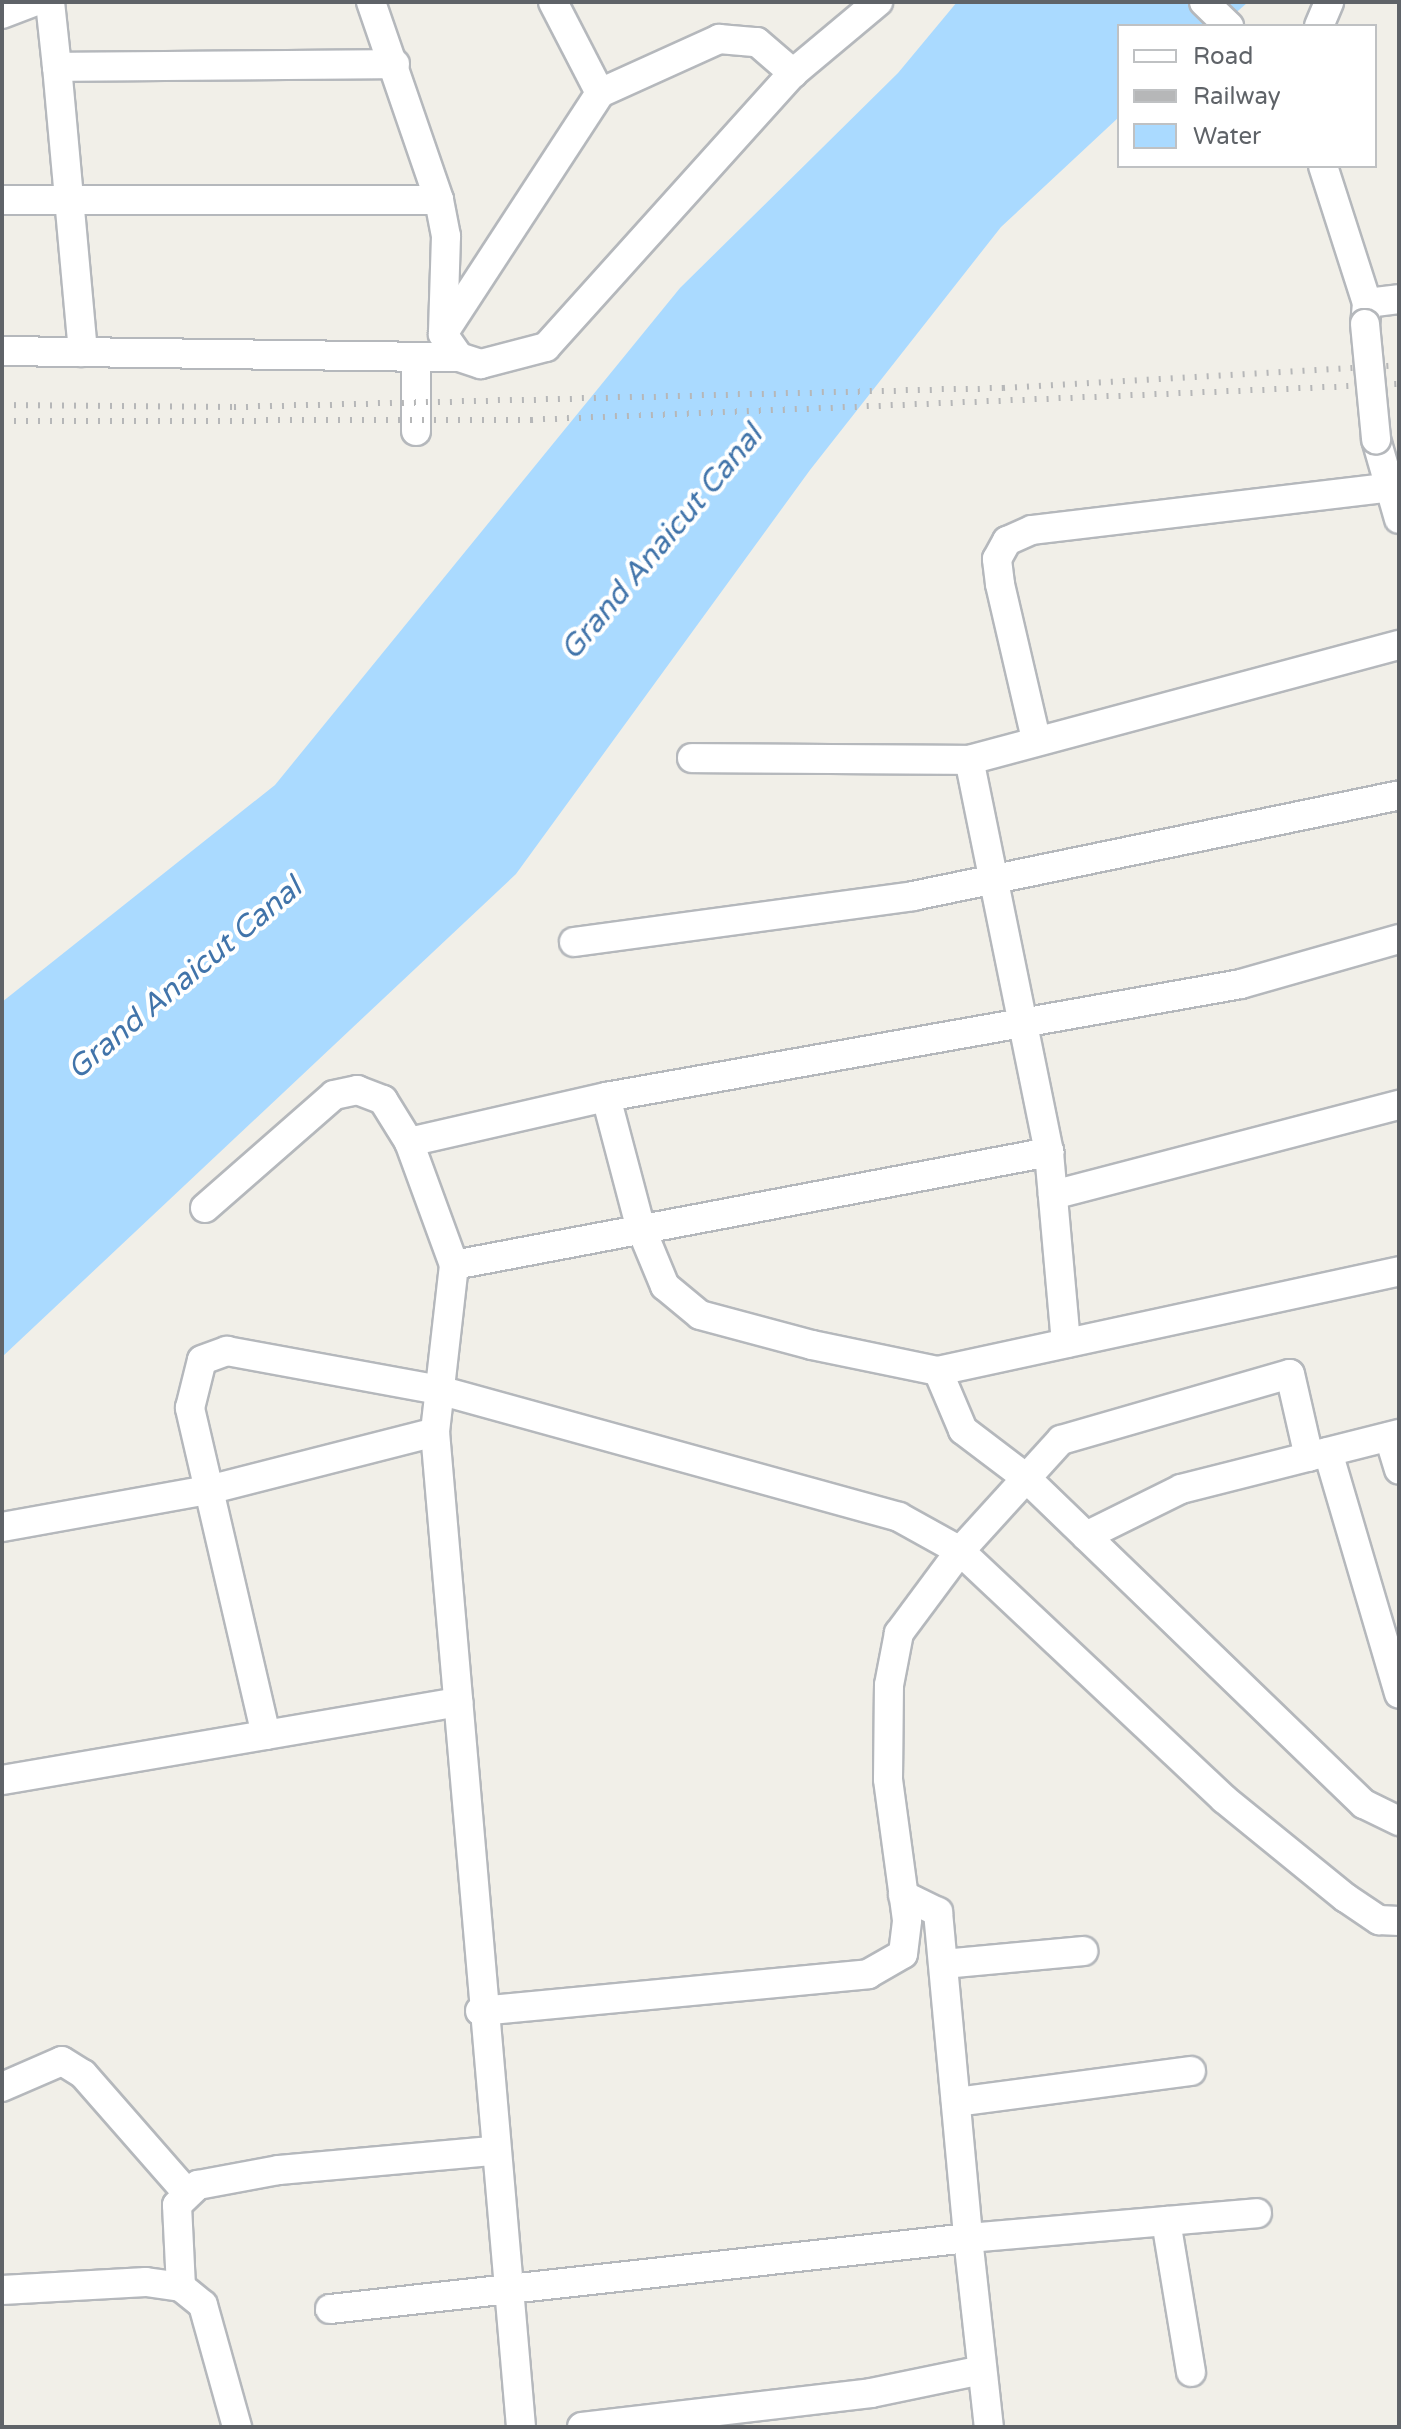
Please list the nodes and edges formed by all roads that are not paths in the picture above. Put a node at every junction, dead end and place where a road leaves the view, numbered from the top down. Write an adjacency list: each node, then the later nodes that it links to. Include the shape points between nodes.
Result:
1 (33, 2): 8 (street)
2 (50, 2): 12 (street)
3 (371, 2): 11 (street)
4 (553, 2): 14 (street)
5 (878, 2): 13 (street)
6 (1204, 2): 9 (street)
7 (1329, 2): 10 (street)
8 (2, 14)
9 (1227, 24)
10 (1320, 24)
11 (395, 64): 12 (street); 17 (street)
12 (57, 67): 18 (street)
13 (793, 73): 14 (street, via 757,42 719,39); 24 (street, via 546,347 481,364)
14 (600, 93): 21 (street)
15 (1324, 168): 20 (street)
16 (2, 200): 18 (street)
17 (439, 200): 18 (street); 21 (street, via 446,236)
18 (74, 201): 23 (street)
19 (1399, 299): 20 (street)
20 (1366, 314): 27 (street, bridge)
21 (443, 334): 24 (street)
22 (2, 351): 23 (street)
23 (83, 352): 25 (street)
24 (459, 357): 25 (street)
25 (416, 358): 26 (street)
26 (416, 431)
27 (1385, 488): 28 (street); 30 (street, via 1032,530 1007,541 997,559)
28 (1399, 519)
29 (1399, 645): 30 (street)
30 (1036, 739): 32 (street)
31 (692, 758): 32 (street)
32 (969, 760): 34 (street)
33 (1399, 795): 34 (street)
34 (992, 881): 36 (street); 37 (street)
35 (1399, 939): 37 (street, via 1241,984)
36 (574, 942)
37 (1021, 1028): 38 (street); 41 (street)
38 (606, 1097): 40 (street); 44 (street)
39 (1399, 1105): 42 (street)
40 (409, 1142): 43 (street, via 383,1100 357,1090 334,1095); 45 (street)
41 (1049, 1152): 42 (street); 44 (street)
42 (1053, 1195): 47 (street)
43 (205, 1208)
44 (640, 1226): 45 (street); 48 (street, via 665,1286 700,1315)
45 (454, 1265): 49 (street)
46 (1399, 1271): 47 (street)
47 (1066, 1343): 48 (street)
48 (938, 1371): 54 (street, via 963,1430)
49 (435, 1389): 50 (street); 55 (street, via 227,1351 202,1360 190,1408); 58 (street, via 899,1517)
50 (435, 1432): 55 (street); 60 (street)
51 (1394, 1435): 52 (street); 53 (street)
52 (1319, 1454): 54 (street, via 1290,1374 1061,1440); 57 (street, via 1181,1489); 59 (street)
53 (1399, 1469)
54 (1025, 1477): 57 (street); 58 (street)
55 (208, 1490): 56 (street); 61 (street)
56 (2, 1527)
57 (1086, 1536): 63 (street, via 1364,1804)
58 (960, 1551): 64 (street, via 899,1633 889,1685 888,1779); 65 (street, via 1224,1799 1346,1898 1379,1920)
59 (1399, 1694)
60 (458, 1702): 61 (street); 68 (street)
61 (266, 1735): 62 (street)
62 (2, 1780)
63 (1399, 1821)
64 (903, 1895): 67 (street, via 938,1912); 68 (street, via 903,1954 868,1974)
65 (1399, 1921)
66 (1083, 1951): 67 (street)
67 (944, 1964): 71 (street)
68 (480, 2011): 72 (street)
69 (1191, 2071): 71 (street)
70 (2, 2087): 73 (street, via 62,2061 83,2074)
71 (956, 2102): 76 (street)
72 (494, 2151): 73 (street, via 279,2170 198,2185); 79 (street)
73 (188, 2194): 77 (street, via 177,2205)
74 (1257, 2213): 75 (street)
75 (1166, 2221): 76 (street); 82 (street)
76 (968, 2238): 79 (street); 81 (street)
77 (181, 2287): 78 (street, via 146,2282); 83 (street, via 203,2305)
78 (2, 2290)
79 (508, 2290): 80 (street); 84 (street)
80 (330, 2309)
81 (982, 2370): 85 (street, via 871,2393); 86 (street)
82 (1191, 2372)
83 (237, 2427)
84 (521, 2427)
85 (582, 2427)
86 (989, 2427)

